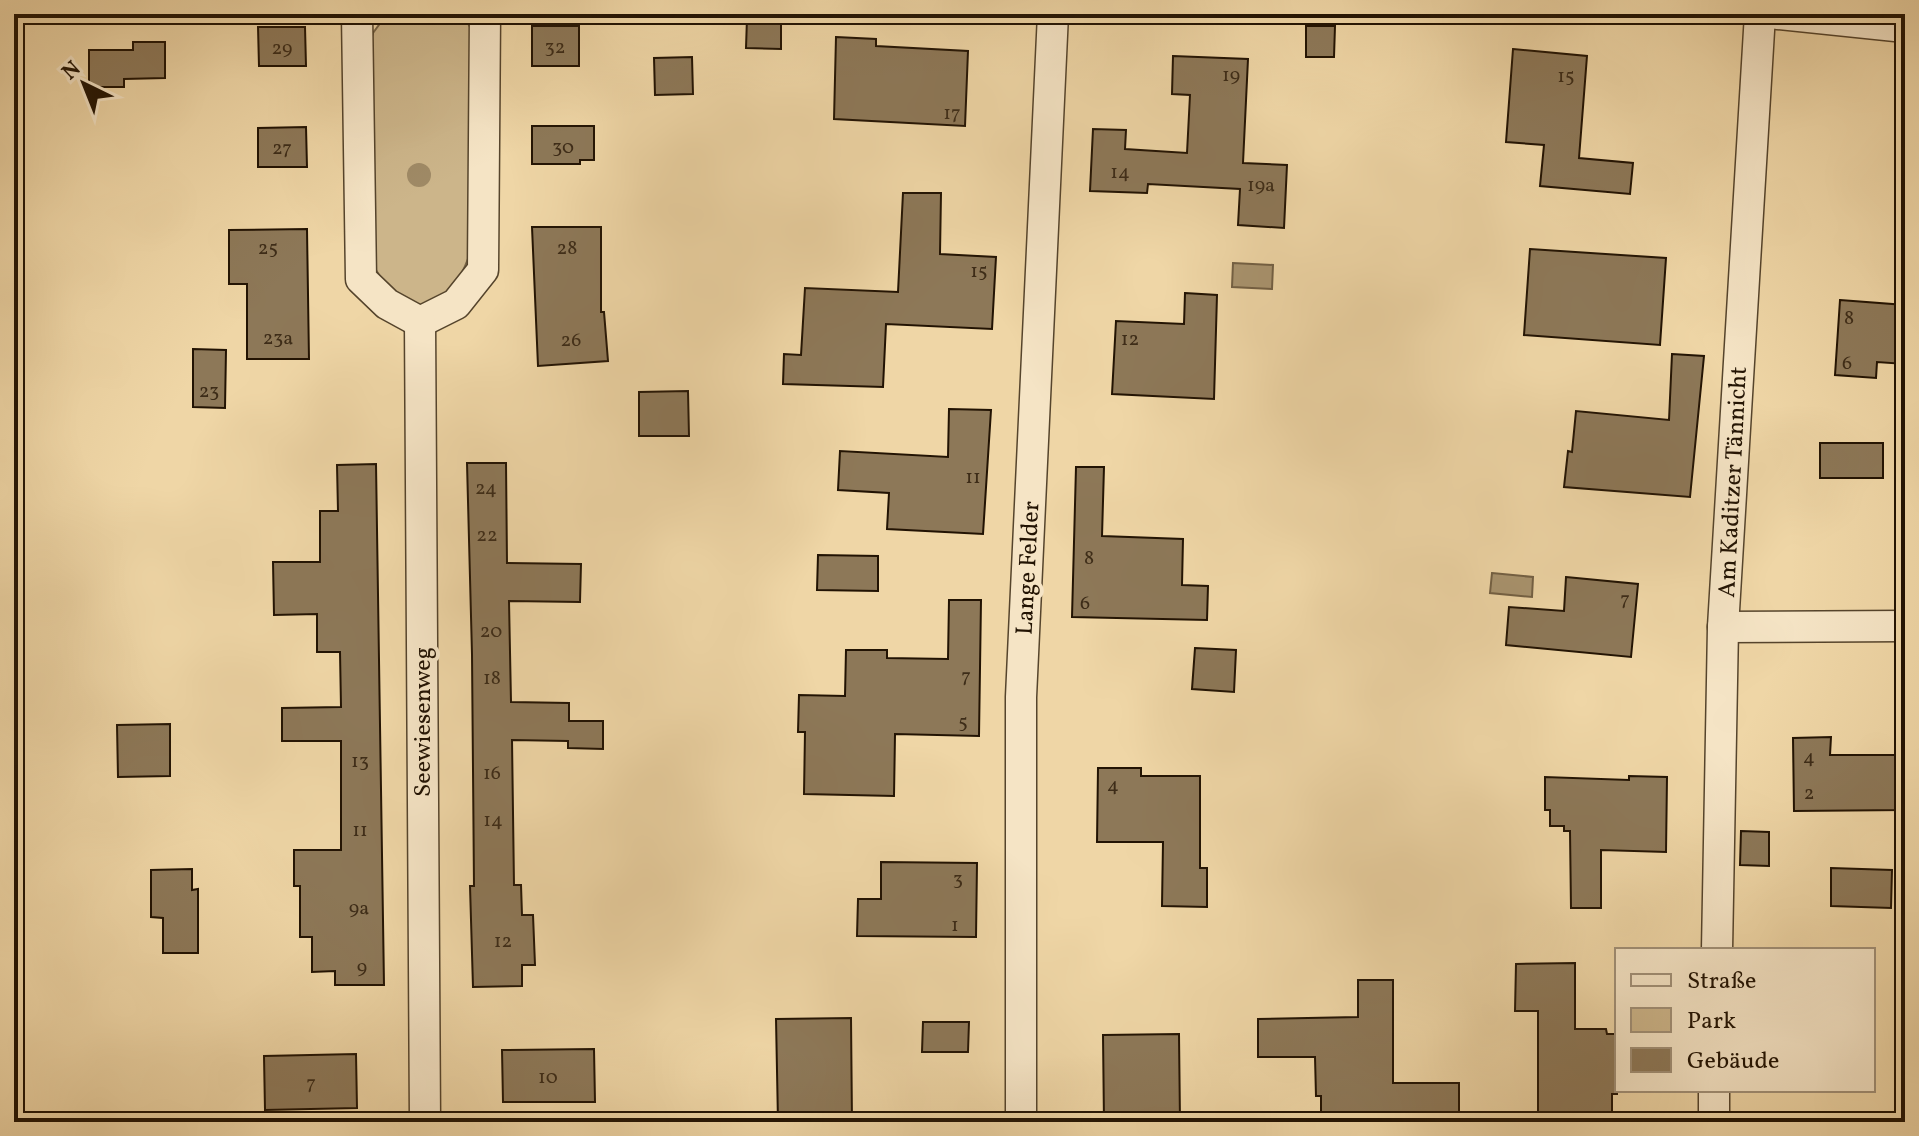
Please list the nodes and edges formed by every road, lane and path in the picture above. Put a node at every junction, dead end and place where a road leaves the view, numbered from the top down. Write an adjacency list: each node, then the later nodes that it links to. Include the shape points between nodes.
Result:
1 (357, 14): 7 (street, via 361,279 387,304)
2 (485, 14): 7 (street, via 483,270 456,304)
3 (1053, 14): 13 (street, Lange Felder, via 1021,697)
4 (1760, 14): 9 (street, Am Kaditzer Tännicht)
5 (1778, 14): 6 (street)
6 (1905, 27)
7 (420, 322): 12 (street, Seewiesenweg)
8 (1905, 626): 9 (street)
9 (1723, 627): 10 (street, Am Kaditzer Tännicht)
10 (1717, 948)
11 (1714, 1092): 14 (street)
12 (425, 1122)
13 (1021, 1122)
14 (1714, 1122)

